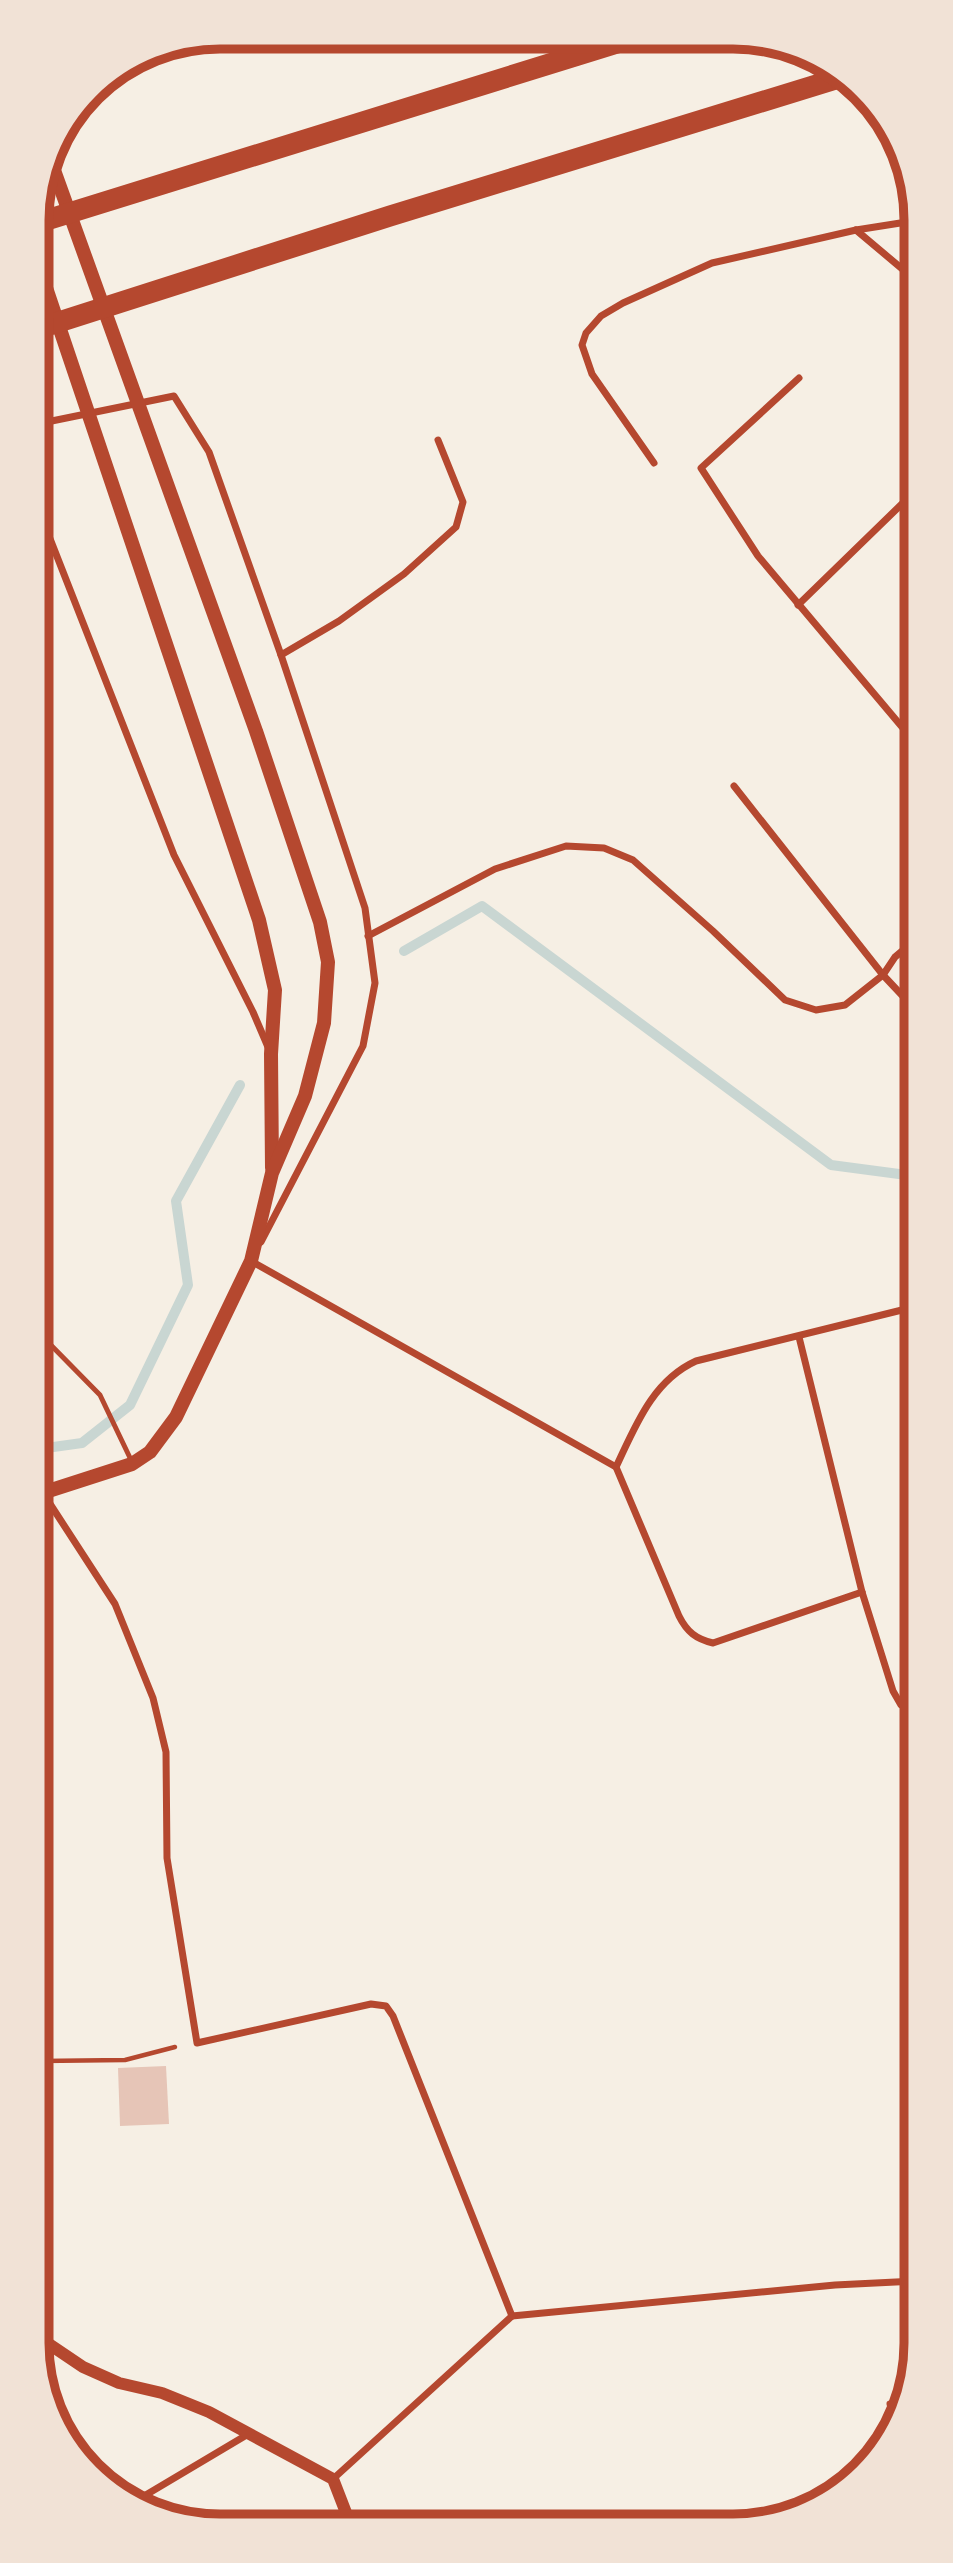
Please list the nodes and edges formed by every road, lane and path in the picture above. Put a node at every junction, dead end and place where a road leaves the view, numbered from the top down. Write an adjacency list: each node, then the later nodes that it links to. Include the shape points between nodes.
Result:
1 (598, 49): 4 (highway)
2 (831, 80): 9 (highway)
3 (55, 175): 25 (main road, via 265,756 320,922 328,962 324,1023 305,1096)
4 (49, 219)
5 (904, 222): 6 (street)
6 (856, 230): 7 (street); 13 (street, via 712,263 623,303 601,316 586,333 582,345 592,374)
7 (904, 270)
8 (49, 297): 24 (main road, via 259,920 275,990)
9 (49, 325)
10 (799, 378): 16 (street, via 701,468 758,556)
11 (49, 422): 17 (street, via 174,396 209,452)
12 (438, 440): 17 (street, via 463,502 456,527 404,574 339,621)
13 (654, 463)
14 (904, 502): 16 (street)
15 (49, 536): 24 (street, via 174,855)
16 (798, 605): 18 (street)
17 (281, 655): 20 (street, via 365,908)
18 (904, 727)
19 (734, 786): 22 (street)
20 (368, 936): 22 (street, via 507,865 566,846 604,848 633,860 785,1000 816,1010 845,1005); 26 (street, via 375,983 363,1046)
21 (904, 949): 22 (street)
22 (883, 975): 23 (street)
23 (904, 997)
24 (271, 1054): 25 (main road)
25 (272, 1173): 26 (main road)
26 (251, 1261): 30 (main road, via 176,1417 150,1452); 31 (street)
27 (904, 1310): 28 (street)
28 (799, 1337): 31 (street, via 684,1366 648,1402); 34 (street)
29 (49, 1343): 30 (lane, via 100,1395)
30 (132, 1464): 32 (main road)
31 (616, 1467): 34 (street, via 679,1616 702,1640 713,1643)
32 (49, 1491)
33 (49, 1506): 36 (street, via 115,1604 153,1698 166,1752 167,1858)
34 (862, 1592): 35 (street, via 893,1691)
35 (904, 1705)
36 (197, 2043): 37 (path, via 125,2060); 39 (street, via 371,2004 386,2006)
37 (49, 2061)
38 (904, 2282): 39 (street)
39 (512, 2316): 42 (street)
40 (49, 2344): 41 (street, via 83,2367 119,2383 162,2393)
41 (251, 2433): 42 (street); 43 (street)
42 (334, 2479): 44 (street)
43 (144, 2496)
44 (347, 2514)

